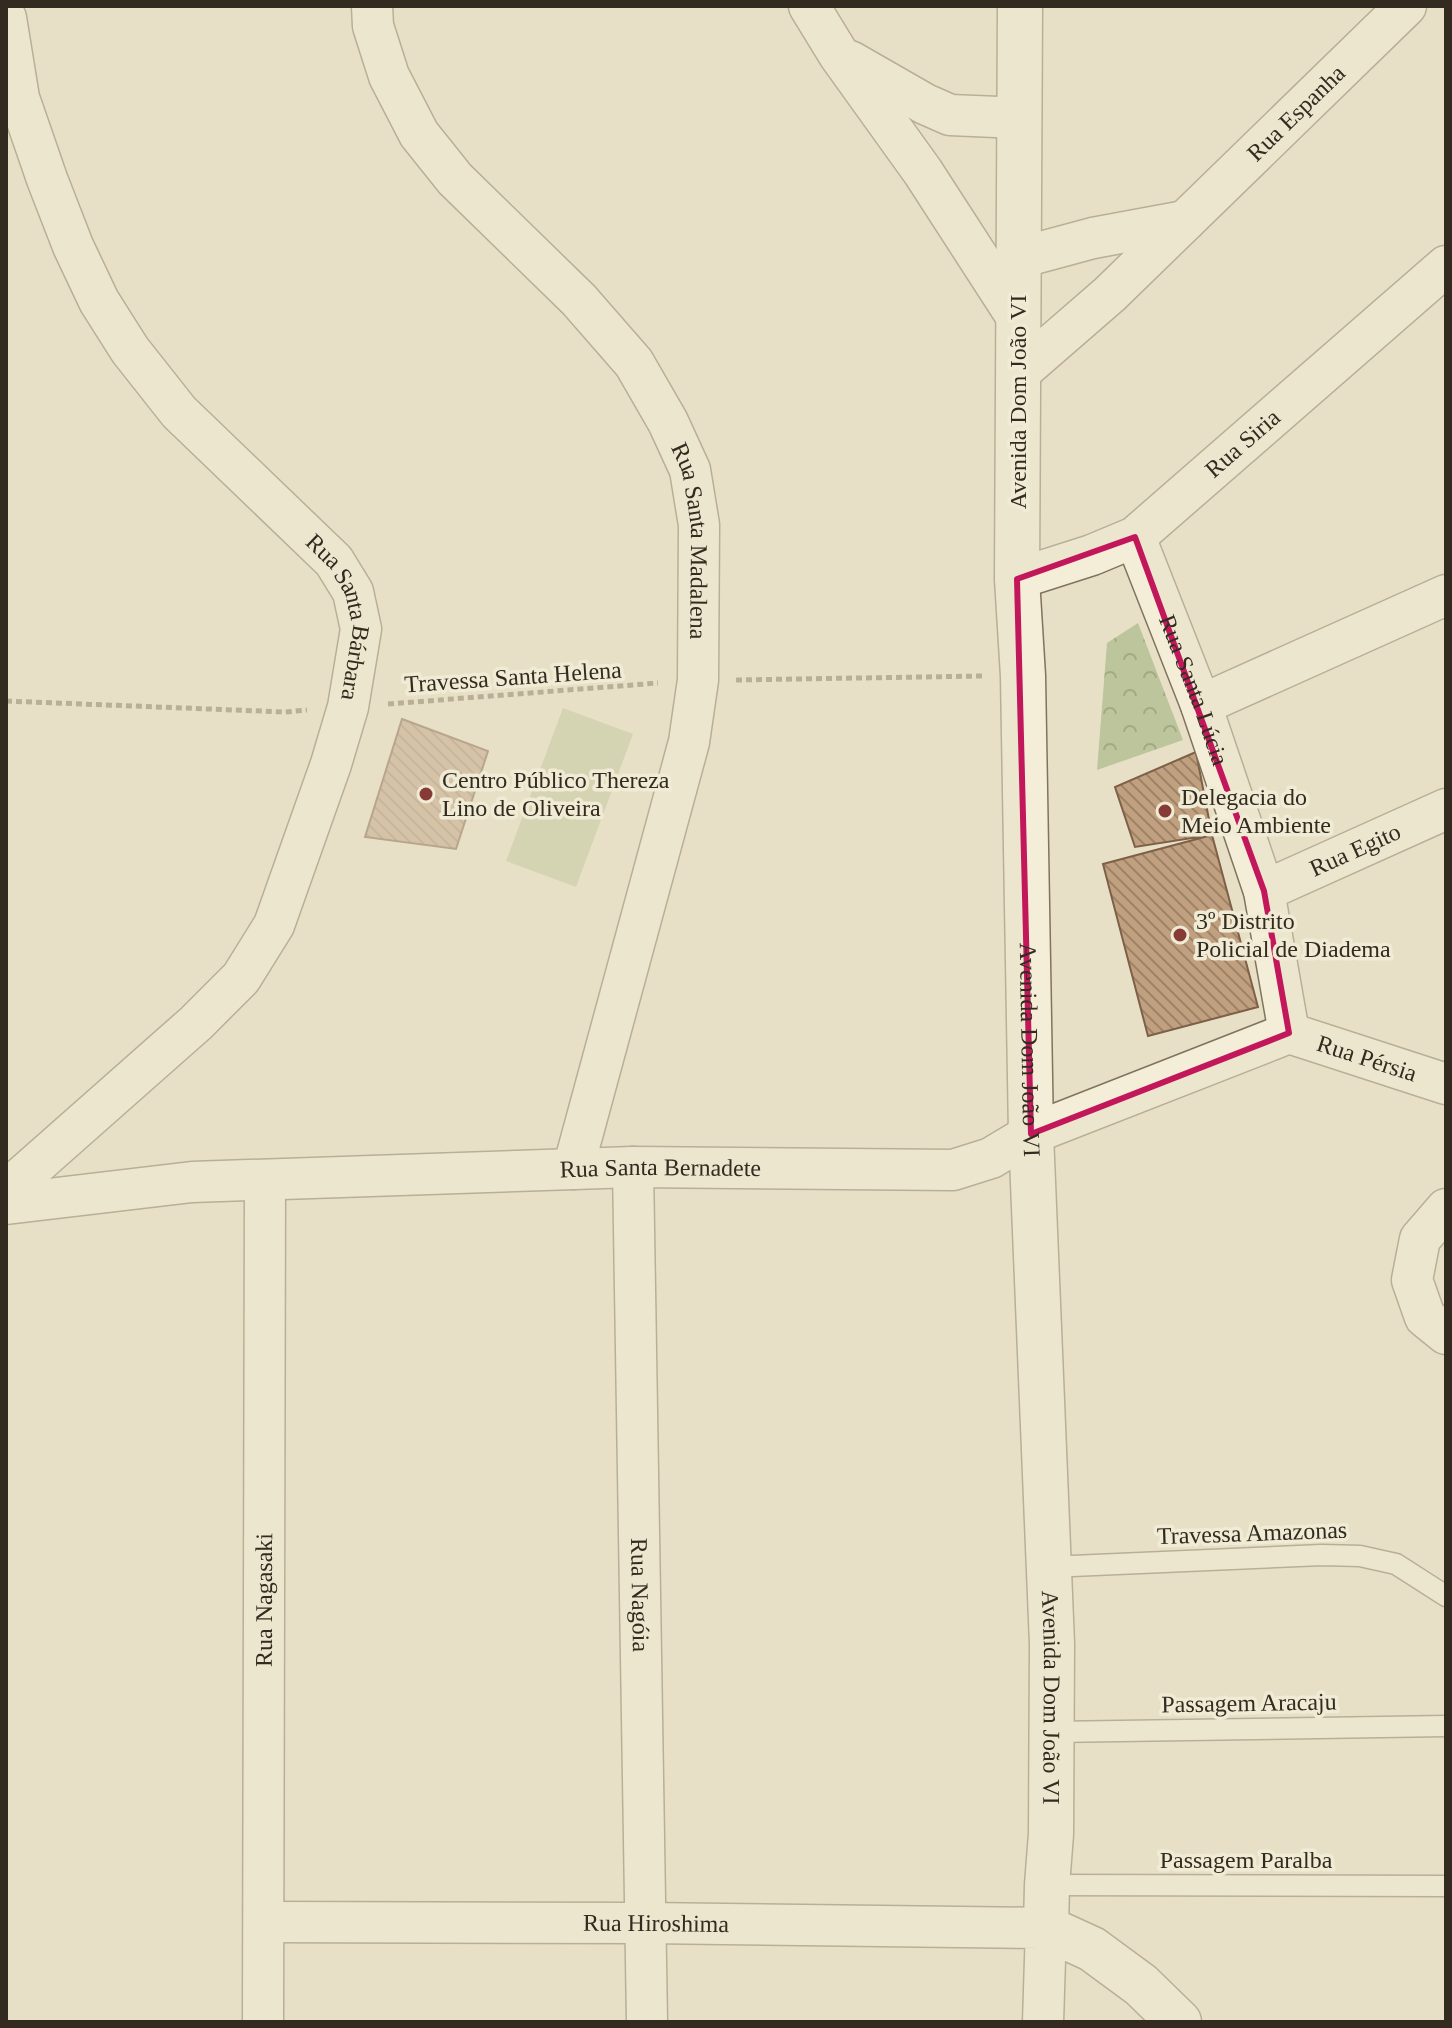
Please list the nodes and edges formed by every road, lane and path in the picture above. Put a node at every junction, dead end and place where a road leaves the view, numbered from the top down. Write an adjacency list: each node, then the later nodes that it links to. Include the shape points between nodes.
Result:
1 (372, 6): 19 (street, Rua Santa Madalena, via 389,76 419,134 455,179 579,300 634,363 668,422 690,470 699,525)
2 (809, 6): 6 (street)
3 (1020, 6): 8 (street, Avenida Dom João VI)
4 (1395, 12): 10 (street, Rua Espanha)
5 (6, 18): 22 (street, Rua Santa Bárbara, via 19,98 57,206 99,301 179,412 334,561 353,592 361,629)
6 (839, 55): 7 (street); 9 (street)
7 (950, 115): 8 (street); 9 (street, via 939,139)
8 (1021, 118): 11 (street, Avenida Dom João VI)
9 (934, 189): 13 (street)
10 (1185, 221): 11 (street); 14 (street, Rua Espanha)
11 (1019, 258): 13 (street, Avenida Dom João VI)
12 (1446, 266): 15 (street, Rua Siria)
13 (1018, 319): 14 (street, Avenida Dom João VI)
14 (1019, 373): 16 (street, Avenida Dom João VI)
15 (1135, 537): 16 (street, Rua Siria); 21 (street, Rua Santa Lúcia)
16 (1017, 579): 18 (street, Avenida Dom João VI)
17 (1446, 595): 21 (street)
18 (1023, 676): 19 (path, Travessa Santa Helena); 27 (street, Avenida Dom João VI)
19 (698, 680): 22 (path, Travessa Santa Helena); 29 (street, Rua Santa Madalena, via 689,742)
20 (6, 701): 22 (path, Travessa Santa Helena, via 285,712)
21 (1201, 705): 24 (street, Rua Santa Lúcia)
22 (348, 707): 31 (street, Rua Santa Bárbara, via 274,925 241,978)
23 (1446, 809): 24 (street, Rua Egito)
24 (1264, 891): 25 (street, Rua Santa Lúcia)
25 (1289, 1033): 26 (street, Rua Pérsia); 27 (street, Rua Santa Bernadete)
26 (1446, 1084)
27 (1031, 1134): 28 (street, Rua Santa Bernadete, via 991,1158 953,1170); 35 (street, Avenida Dom João VI)
28 (633, 1167): 29 (street, Rua Santa Bernadete); 42 (street, Rua Nagóia)
29 (573, 1169): 30 (street, Rua Santa Bernadete)
30 (265, 1180): 32 (street, Rua Santa Bernadete, via 192,1182); 41 (street, Rua Nagasaki)
31 (6, 1191)
32 (6, 1204)
33 (1446, 1209): 34 (street, via 1420,1239 1412,1280 1425,1317)
34 (1446, 1334)
35 (1049, 1567): 36 (lane, Travessa Amazonas, via 1360,1556 1396,1564); 38 (street, Avenida Dom João VI)
36 (1446, 1596)
37 (1446, 1726): 38 (lane, Passagem Aracaju)
38 (1052, 1732): 39 (street, Avenida Dom João VI)
39 (1047, 1885): 40 (lane, Passagem Paralba); 43 (street, Avenida Dom João VI)
40 (1446, 1886)
41 (264, 1922): 42 (street, Rua Hiroshima); 44 (street, Rua Nagasaki)
42 (646, 1923): 43 (street, Rua Hiroshima); 45 (street, Rua Nagóia)
43 (1046, 1928): 46 (street); 47 (street, via 1092,1949)
44 (263, 2022)
45 (647, 2022)
46 (1043, 2022)
47 (1179, 2022)

